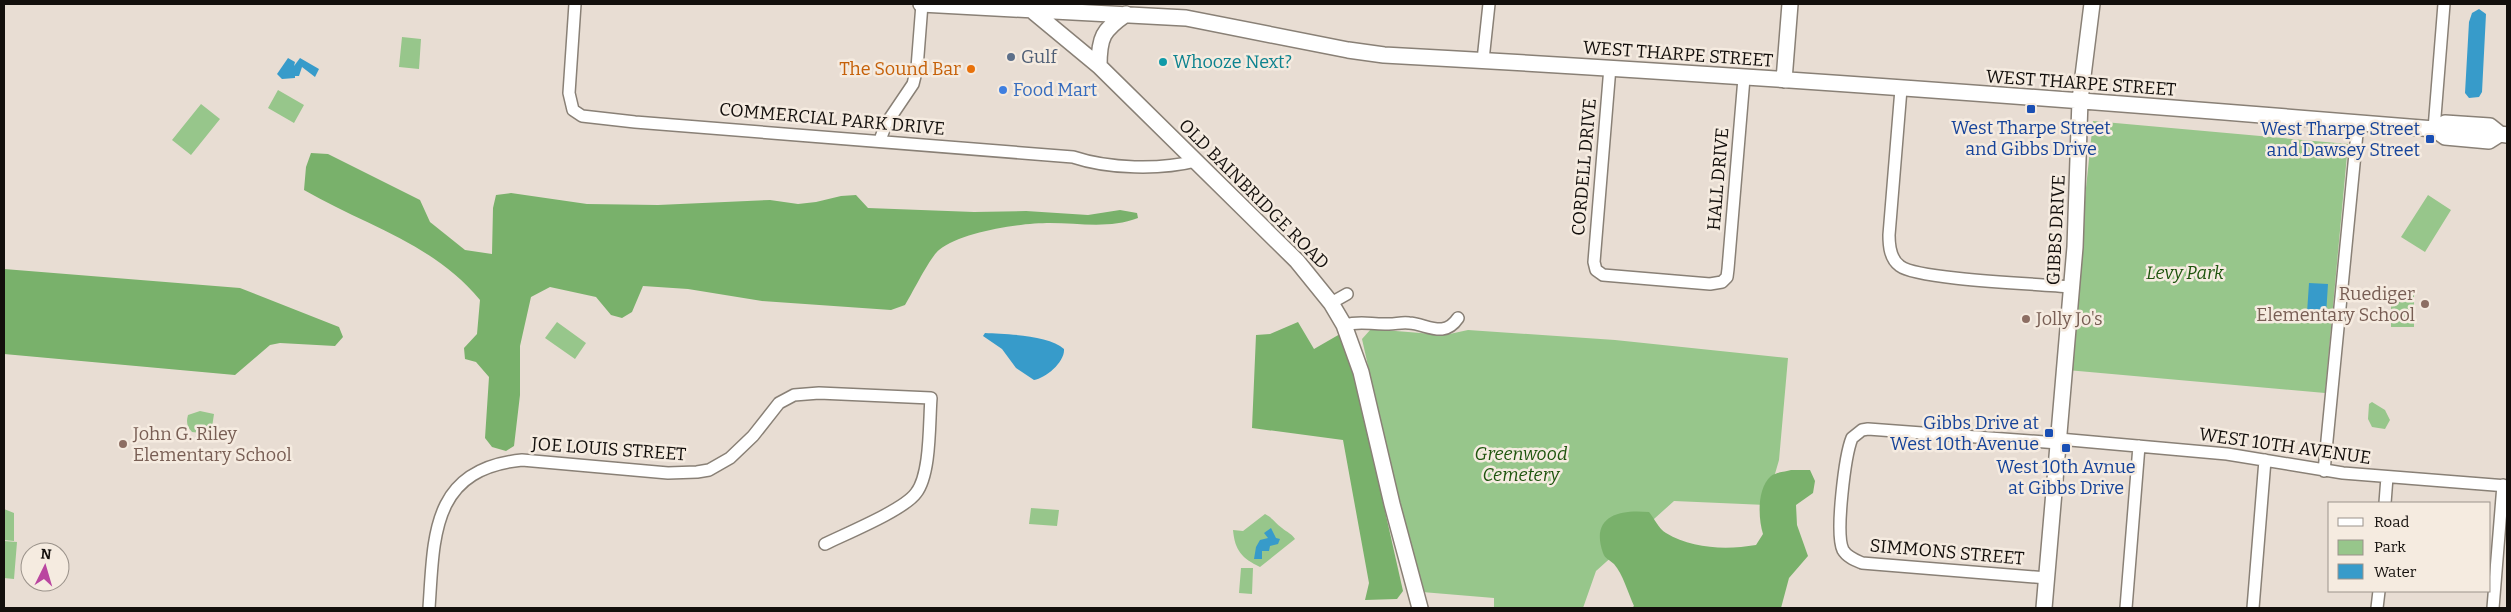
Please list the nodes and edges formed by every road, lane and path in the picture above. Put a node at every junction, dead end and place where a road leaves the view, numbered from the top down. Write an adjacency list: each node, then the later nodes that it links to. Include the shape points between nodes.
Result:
1 (575, 4): 19 (street, COMMERCIAL PARK DRIVE, via 569,94 573,110 582,116)
2 (922, 4): 7 (main road, WEST THARPE STREET); 19 (street, via 913,84 886,124)
3 (1489, 4): 9 (street)
4 (1790, 4): 13 (main road)
5 (2092, 4): 15 (main road, GIBBS DRIVE)
6 (2444, 4): 17 (street)
7 (1026, 7): 8 (main road, WEST THARPE STREET); 10 (main road, OLD BAINBRIDGE ROAD)
8 (1126, 14): 9 (main road, WEST THARPE STREET, via 1210,22 1348,50); 10 (main road, via 1108,26 1101,38)
9 (1483, 60): 11 (main road, WEST THARPE STREET)
10 (1099, 66): 20 (main road, OLD BAINBRIDGE ROAD)
11 (1610, 67): 12 (main road, WEST THARPE STREET); 21 (street, CORDELL DRIVE, via 1594,262 1596,270 1603,275 1710,284)
12 (1744, 78): 13 (main road, WEST THARPE STREET); 21 (street, HALL DRIVE, via 1728,269)
13 (1784, 80): 14 (main road, WEST THARPE STREET)
14 (1901, 89): 15 (main road, WEST THARPE STREET); 22 (street, via 1889,235 1891,253 1899,266 1913,273 1937,276)
15 (2080, 100): 16 (main road, WEST THARPE STREET); 22 (main road, GIBBS DRIVE)
16 (2358, 123): 17 (main road, WEST THARPE STREET); 30 (street)
17 (2434, 129): 18 (main road, WEST THARPE STREET, via 2445,138 2489,141)
18 (2504, 134)
19 (880, 140): 20 (street, COMMERCIAL PARK DRIVE, via 1073,157 1092,163 1171,167)
20 (1196, 161): 24 (main road, OLD BAINBRIDGE ROAD, via 1297,261)
21 (1722, 282)
22 (2072, 287): 27 (main road, GIBBS DRIVE)
23 (1347, 294): 24 (street)
24 (1331, 303): 26 (main road, OLD BAINBRIDGE ROAD)
25 (1458, 318): 26 (street, via 1448,328 1434,330 1410,323 1365,321)
26 (1344, 325): 39 (main road, OLD BAINBRIDGE ROAD, via 1361,372)
27 (2058, 441): 28 (street, WEST 10TH AVENUE); 35 (street, WEST 10TH AVENUE, via 1882,429 1868,429 1857,434 1848,446 1844,473 1840,541); 36 (main road, GIBBS DRIVE)
28 (2139, 446): 29 (street, WEST 10TH AVENUE); 41 (street)
29 (2265, 460): 30 (street, WEST 10TH AVENUE); 42 (street)
30 (2324, 471): 31 (street, WEST 10TH AVENUE)
31 (2387, 476): 32 (street, WEST 10TH AVENUE); 33 (street)
32 (2505, 486): 44 (street)
33 (2385, 502)
34 (825, 544): 38 (street, JOE LOUIS STREET, via 902,505 917,493 924,473 931,398 819,393 794,395 780,403 730,458 709,470 697,472 668,473 522,460 483,469 458,487 443,508 436,534)
35 (1848, 555): 36 (street, SIMMONS STREET, via 1862,563)
36 (2047, 578): 40 (main road, GIBBS DRIVE)
37 (2378, 592): 43 (street)
38 (429, 608)
39 (1420, 608)
40 (2044, 608)
41 (2126, 608)
42 (2253, 608)
43 (2377, 608)
44 (2493, 608)

